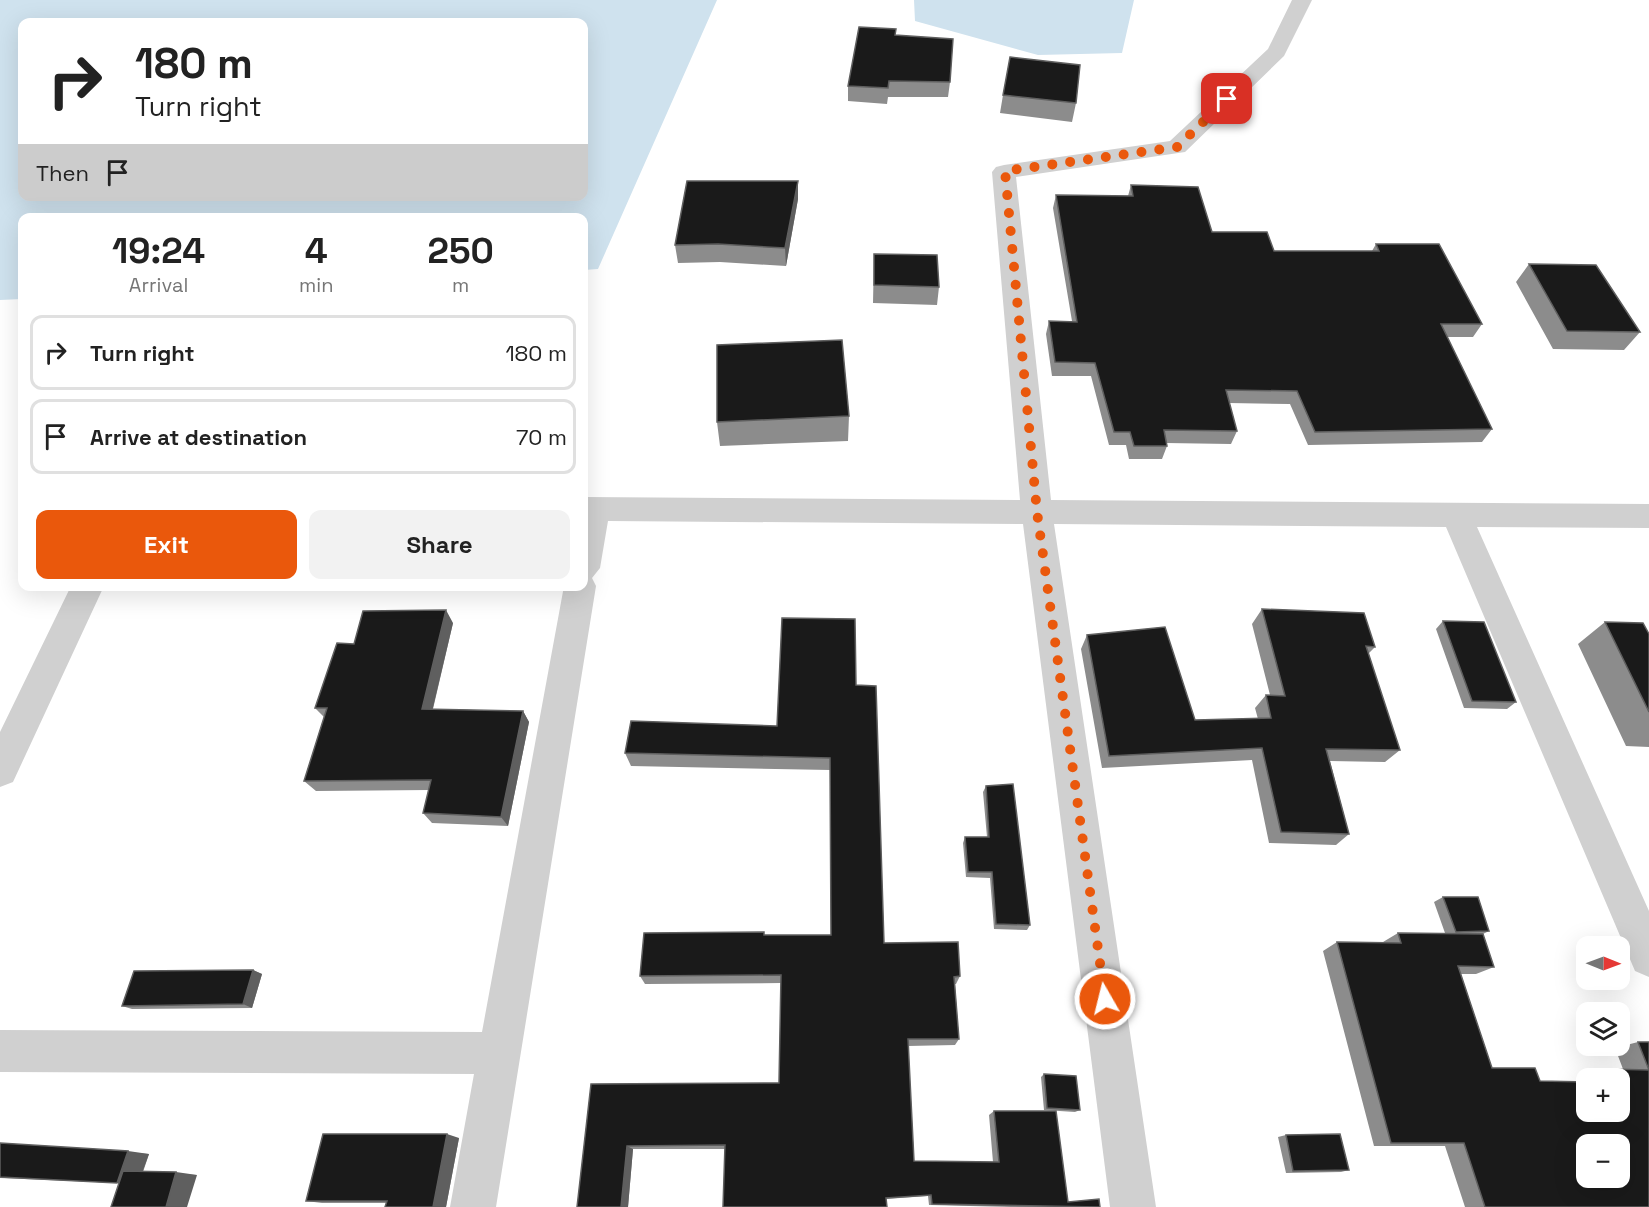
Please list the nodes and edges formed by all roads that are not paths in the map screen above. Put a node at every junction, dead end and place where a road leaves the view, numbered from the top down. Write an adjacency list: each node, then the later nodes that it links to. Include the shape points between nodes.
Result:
1 (1302, 0): 3 (street, via 1277,52 1177,147 1005,171)
2 (589, 509): 3 (street)
3 (1037, 512): 4 (street); 13 (street)
4 (1456, 515): 5 (street); 9 (street)
5 (1649, 516)
6 (86, 591): 8 (street)
7 (579, 591): 11 (street)
8 (0, 770)
9 (1649, 957)
10 (0, 1051): 11 (street)
11 (500, 1053): 12 (street)
12 (473, 1207)
13 (1134, 1207)

